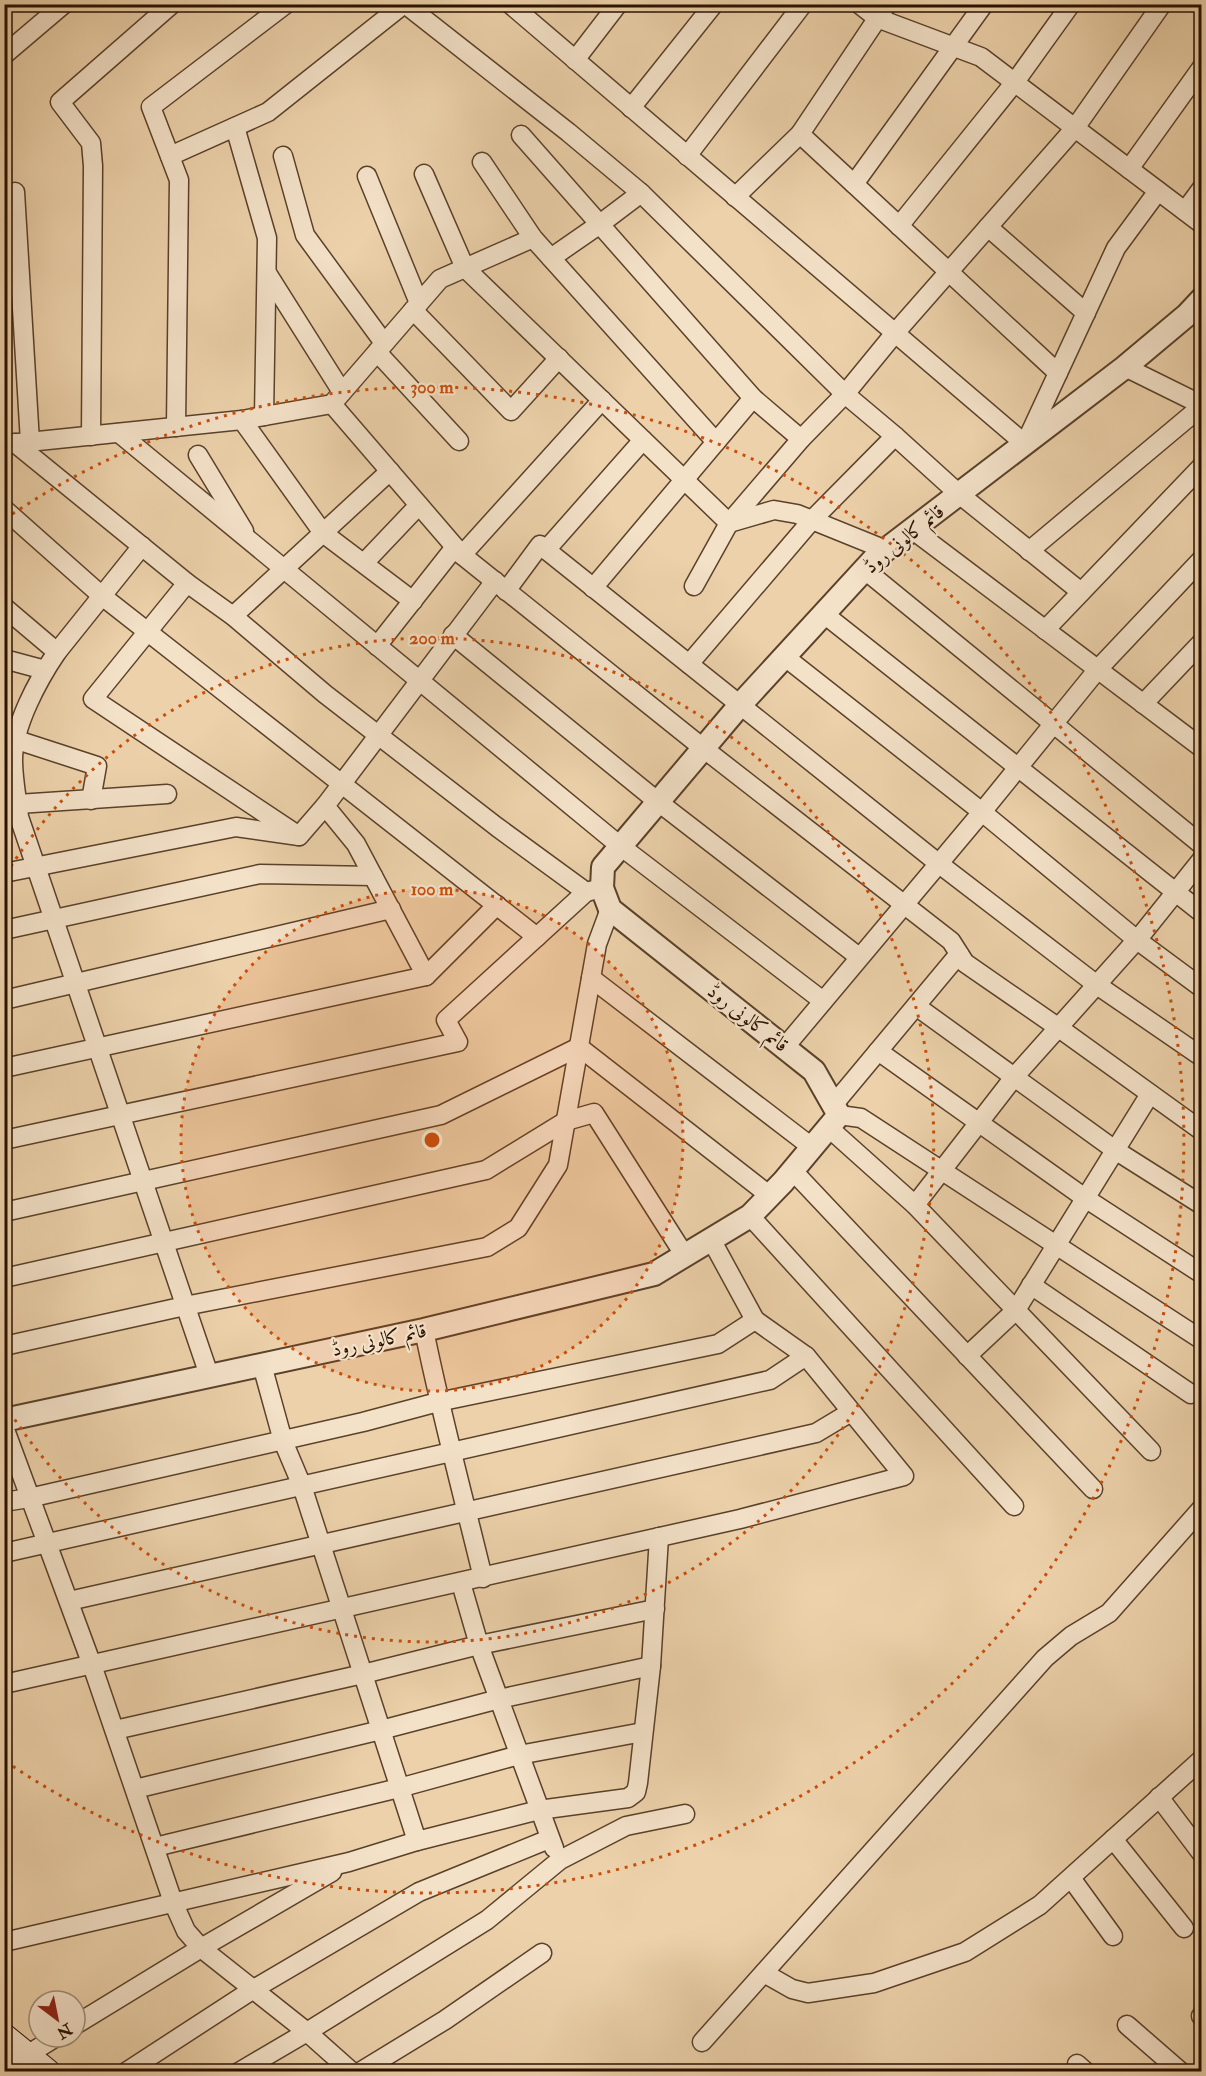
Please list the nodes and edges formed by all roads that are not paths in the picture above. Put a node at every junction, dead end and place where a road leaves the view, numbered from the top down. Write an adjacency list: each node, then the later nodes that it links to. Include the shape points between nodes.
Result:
1 (64, 4): 15 (street)
2 (172, 4): 64 (street, via 60,102 91,143)
3 (286, 4): 24 (street, via 151,107)
4 (404, 4): 20 (street, via 268,112); 35 (street)
5 (618, 4): 16 (street)
6 (714, 4): 19 (street)
7 (803, 4): 26 (street)
8 (859, 4): 13 (street)
9 (984, 4): 14 (street)
10 (1071, 4): 18 (street)
11 (1162, 4): 21 (street)
12 (512, 5): 16 (street)
13 (881, 11): 14 (street); 22 (street)
14 (954, 47): 18 (street, via 981,57); 31 (street)
15 (4, 55)
16 (575, 60): 19 (street)
17 (1202, 67): 28 (street)
18 (1015, 82): 21 (street); 40 (street)
19 (631, 108): 26 (street)
20 (235, 127): 24 (street); 46 (street, via 267,238)
21 (1075, 128): 28 (street); 41 (street)
22 (800, 134): 31 (street); 36 (street)
23 (522, 135): 38 (street)
24 (170, 156): 62 (street, via 179,180)
25 (283, 156): 51 (street, via 305,236)
26 (687, 156): 36 (street)
27 (482, 162): 42 (street)
28 (1129, 169): 33 (street)
29 (424, 174): 44 (street)
30 (367, 176): 48 (street)
31 (854, 184): 40 (street)
32 (1202, 188): 37 (street)
33 (1158, 191): 37 (street); 49 (street, via 1116,248)
34 (15, 192): 70 (street)
35 (641, 193): 38 (street); 55 (street)
36 (735, 197): 50 (street)
37 (1185, 211): 39 (street)
38 (600, 224): 43 (street); 57 (street)
39 (1202, 224)
40 (899, 226): 45 (street)
41 (988, 227): 45 (street); 49 (street)
42 (533, 238): 43 (street); 44 (street)
43 (550, 258): 69 (street)
44 (465, 268): 48 (street, via 440,279); 52 (street)
45 (948, 272): 50 (street); 54 (street)
46 (267, 273): 56 (street); 60 (street)
47 (1202, 299): 53 (street, قائم کالونی روڈ)
48 (416, 307): 51 (street); 52 (street, via 511,411)
49 (1086, 313): 54 (street)
50 (895, 333): 55 (street); 71 (street)
51 (380, 348): 56 (street); 68 (street)
52 (559, 358): 58 (street)
53 (1125, 367): 59 (street); 71 (street, قائم کالونی روڈ)
54 (1058, 373): 71 (street)
55 (844, 394): 65 (street); 66 (street)
56 (337, 398): 60 (street); 74 (street)
57 (753, 398): 66 (street); 69 (street)
58 (602, 400): 67 (street); 87 (street)
59 (1202, 406): 88 (street)
60 (264, 416): 61 (street)
61 (242, 420): 62 (street); 82 (street)
62 (176, 428): 63 (street)
63 (119, 433): 64 (street); 83 (street)
64 (91, 436): 70 (street)
65 (895, 436): 76 (street); 79 (street)
66 (801, 439): 80 (street)
67 (643, 440): 75 (street); 85 (street)
68 (459, 441)
69 (716, 442): 75 (street)
70 (17, 443): 84 (street)
71 (1025, 444): 76 (street, قائم کالونی روڈ)
72 (198, 455): 83 (street)
73 (1202, 466): 97 (street)
74 (390, 471): 77 (street); 82 (street)
75 (684, 480): 80 (street); 96 (street)
76 (959, 494): 81 (street, قائم کالونی روڈ); 88 (street)
77 (419, 505): 87 (street); 90 (street)
78 (4, 509): 98 (street)
79 (812, 520): 80 (street, via 774,510); 86 (street); 111 (street)
80 (729, 523): 95 (street)
81 (913, 530): 86 (street, قائم کالونی روڈ); 103 (street)
82 (323, 533): 90 (street); 91 (street)
83 (251, 542): 91 (street)
84 (142, 546): 93 (street); 98 (street)
85 (546, 550): 94 (street, via 540,545); 96 (street)
86 (886, 550): 92 (street, قائم کالونی روڈ)
87 (458, 551): 94 (street); 99 (street)
88 (1029, 551): 97 (street)
89 (1202, 560): 112 (street)
90 (364, 563): 99 (street)
91 (283, 570): 102 (street); 107 (street)
92 (865, 570): 101 (street, قائم کالونی روڈ); 118 (street)
93 (187, 583): 102 (street); 104 (street)
94 (500, 586): 105 (street); 122 (street)
95 (694, 586)
96 (593, 588): 111 (street)
97 (1081, 592): 103 (street)
98 (102, 596): 104 (street); 108 (street)
99 (413, 601): 107 (street)
100 (4, 607): 108 (street)
101 (824, 614): 109 (street, قائم کالونی روڈ); 124 (street)
102 (233, 616): 119 (street)
103 (1045, 630): 112 (street)
104 (146, 631): 125 (street); 132 (street, via 93,699)
105 (453, 635): 114 (street); 128 (street)
106 (1202, 642): 115 (street)
107 (377, 646): 114 (street)
108 (57, 652): 113 (street)
109 (785, 657): 116 (street, قائم کالونی روڈ); 131 (street)
110 (4, 658): 113 (street)
111 (688, 664): 116 (street)
112 (1098, 669): 115 (street); 118 (street)
113 (45, 670): 117 (street)
114 (418, 680): 119 (street); 134 (street)
115 (1143, 704): 121 (street)
116 (740, 705): 122 (street, قائم کالونی روڈ); 136 (street)
117 (13, 715): 120 (street)
118 (1053, 725): 124 (street); 133 (street)
119 (377, 734): 125 (street); 141 (street, via 497,827)
120 (17, 740): 123 (street); 127 (street, via 97,766)
121 (1199, 741)
122 (703, 748): 128 (street, قائم کالونی روڈ); 142 (street)
123 (9, 758): 129 (street)
124 (1018, 767): 131 (street); 140 (street)
125 (342, 783): 130 (street); 143 (street)
126 (167, 794): 127 (street)
127 (91, 800): 129 (street)
128 (657, 801): 134 (street, قائم کالونی روڈ); 151 (street)
129 (11, 806): 137 (street, via 19,817)
130 (325, 806): 132 (street); 139 (street, via 356,844)
131 (982, 812): 136 (street); 149 (street)
132 (299, 836): 137 (street, via 236,827)
133 (1202, 844)
134 (619, 845): 141 (street, قائم کالونی روڈ, via 603,867); 158 (street)
135 (1202, 859): 140 (street)
136 (938, 863): 142 (street); 155 (street)
137 (36, 867): 138 (street); 146 (street)
138 (4, 873)
139 (373, 876): 144 (street); 146 (street, via 260,874)
140 (1175, 892): 145 (street); 149 (street)
141 (599, 896): 148 (street); 153 (street); 163 (street, قائم کالونی روڈ)
142 (903, 904): 150 (street, via 951,941); 151 (street)
143 (497, 905): 148 (street); 152 (street)
144 (391, 909): 152 (street); 154 (street)
145 (1202, 913)
146 (53, 919): 147 (street); 154 (street)
147 (4, 930)
148 (537, 937): 169 (street, via 446,1020 458,1042)
149 (1137, 940): 155 (street); 156 (street)
150 (959, 954): 159 (street); 160 (street, via 965,963)
151 (859, 957): 158 (street)
152 (426, 976): 161 (street)
153 (591, 978): 162 (street); 175 (street)
154 (75, 984): 157 (street); 161 (street)
155 (1097, 985): 160 (street); 165 (street)
156 (1202, 988)
157 (4, 1000)
158 (823, 1001): 163 (street)
159 (916, 1006): 164 (street); 167 (street)
160 (1059, 1028): 167 (street); 168 (street)
161 (97, 1047): 166 (street); 169 (street)
162 (579, 1047): 171 (street); 179 (street, via 441,1115); 180 (street)
163 (784, 1048): 170 (street, قائم کالونی روڈ, via 814,1071)
164 (878, 1051): 170 (street); 172 (street)
165 (1202, 1058)
166 (4, 1068)
167 (1015, 1077): 172 (street); 176 (street)
168 (1150, 1094): 173 (street); 176 (street)
169 (120, 1115): 174 (street); 179 (street)
170 (834, 1115): 175 (street, قائم کالونی روڈ); 177 (street, via 861,1118); 182 (street)
171 (566, 1121): 187 (street, via 486,1170); 189 (street, via 594,1113); 193 (street, via 558,1165 518,1228 487,1247)
172 (979, 1123): 177 (street); 181 (street)
173 (1202, 1131)
174 (4, 1140)
175 (813, 1148): 178 (street, قائم کالونی روڈ)
176 (1115, 1150): 181 (street); 183 (street)
177 (942, 1170): 182 (street); 188 (street)
178 (793, 1171): 180 (street, قائم کالونی روڈ); 200 (street)
179 (143, 1181): 184 (street); 187 (street)
180 (769, 1195): 185 (street, قائم کالونی روڈ)
181 (1085, 1198): 188 (street); 190 (street)
182 (915, 1205): 194 (street)
183 (1202, 1205)
184 (4, 1212)
185 (750, 1216): 186 (street, قائم کالونی روڈ); 215 (street)
186 (712, 1241): 189 (street, قائم کالونی روڈ); 195 (street)
187 (164, 1242): 191 (street); 193 (street)
188 (1056, 1246): 192 (street); 197 (street)
189 (685, 1256): 196 (street, قائم کالونی روڈ, via 654,1274)
190 (1202, 1274)
191 (4, 1278)
192 (1031, 1285): 194 (street); 203 (street)
193 (185, 1306): 198 (street); 202 (street)
194 (1016, 1310): 200 (street); 210 (street)
195 (755, 1320): 199 (street); 204 (street, via 718,1344)
196 (424, 1330): 201 (street, قائم کالونی روڈ); 204 (street)
197 (1202, 1340)
198 (4, 1346)
199 (806, 1356): 205 (street); 209 (street, via 770,1380)
200 (967, 1356): 212 (street)
201 (262, 1365): 202 (street, قائم کالونی روڈ); 208 (street)
202 (209, 1375): 206 (street, قائم کالونی روڈ)
203 (1191, 1394)
204 (438, 1402): 208 (street); 209 (street)
205 (851, 1412): 217 (street, via 816,1434); 218 (street, via 904,1476)
206 (4, 1420)
207 (4, 1428): 213 (street)
208 (283, 1441): 211 (street); 213 (street)
209 (453, 1451): 211 (street); 217 (street)
210 (1151, 1451)
211 (302, 1486): 219 (street); 220 (street)
212 (1093, 1489)
213 (29, 1498): 214 (street); 219 (street)
214 (4, 1502)
215 (1014, 1506)
216 (1202, 1508): 257 (street, via 1109,1613 1071,1636 1045,1658)
217 (467, 1512): 220 (street); 222 (street)
218 (659, 1538): 222 (street); 225 (street)
219 (47, 1543): 221 (street); 224 (street)
220 (320, 1545): 224 (street); 226 (street)
221 (4, 1553)
222 (483, 1578): 223 (street)
223 (461, 1583): 226 (street); 227 (street)
224 (69, 1601): 228 (street)
225 (655, 1609): 227 (street); 229 (street)
226 (342, 1610): 228 (street); 230 (street)
227 (479, 1645): 230 (street); 232 (street)
228 (92, 1665): 231 (street); 233 (street)
229 (651, 1666): 232 (street); 235 (street)
230 (363, 1674): 233 (street); 234 (street)
231 (4, 1684)
232 (498, 1699): 234 (street); 236 (street)
233 (115, 1730): 239 (street)
234 (381, 1730): 238 (street); 239 (street)
235 (643, 1732): 236 (street); 241 (street, via 636,1792 628,1798)
236 (519, 1755): 238 (street); 241 (street)
237 (1202, 1759): 240 (street)
238 (399, 1788): 245 (street); 246 (street)
239 (135, 1789): 246 (street)
240 (1159, 1797): 244 (street); 247 (street)
241 (539, 1810): 243 (street); 245 (street)
242 (685, 1814): 248 (street, via 626,1826)
243 (549, 1839): 248 (street); 258 (street, via 419,1892)
244 (1113, 1839): 250 (street); 252 (street)
245 (417, 1841): 249 (street)
246 (154, 1847): 251 (street)
247 (1202, 1854)
248 (560, 1860): 261 (street, via 487,1920)
249 (350, 1862): 251 (street); 255 (street)
250 (1071, 1878): 253 (street); 257 (street, via 1040,1905 965,1953 874,1983 808,1993)
251 (173, 1902): 254 (street); 255 (street, via 186,1931)
252 (1184, 1928)
253 (1113, 1936)
254 (4, 1942)
255 (201, 1948): 258 (street); 259 (street)
256 (542, 1953): 270 (street)
257 (764, 1973): 263 (street)
258 (252, 1990): 261 (street); 267 (street)
259 (87, 2018)
260 (1127, 2025): 271 (street)
261 (307, 2032): 268 (street); 269 (street)
262 (4, 2037): 265 (main road)
263 (702, 2042)
264 (37, 2049): 265 (street)
265 (15, 2063): 266 (main road)
266 (47, 2072)
267 (126, 2072)
268 (239, 2072)
269 (352, 2072)
270 (360, 2072)
271 (1181, 2072)

